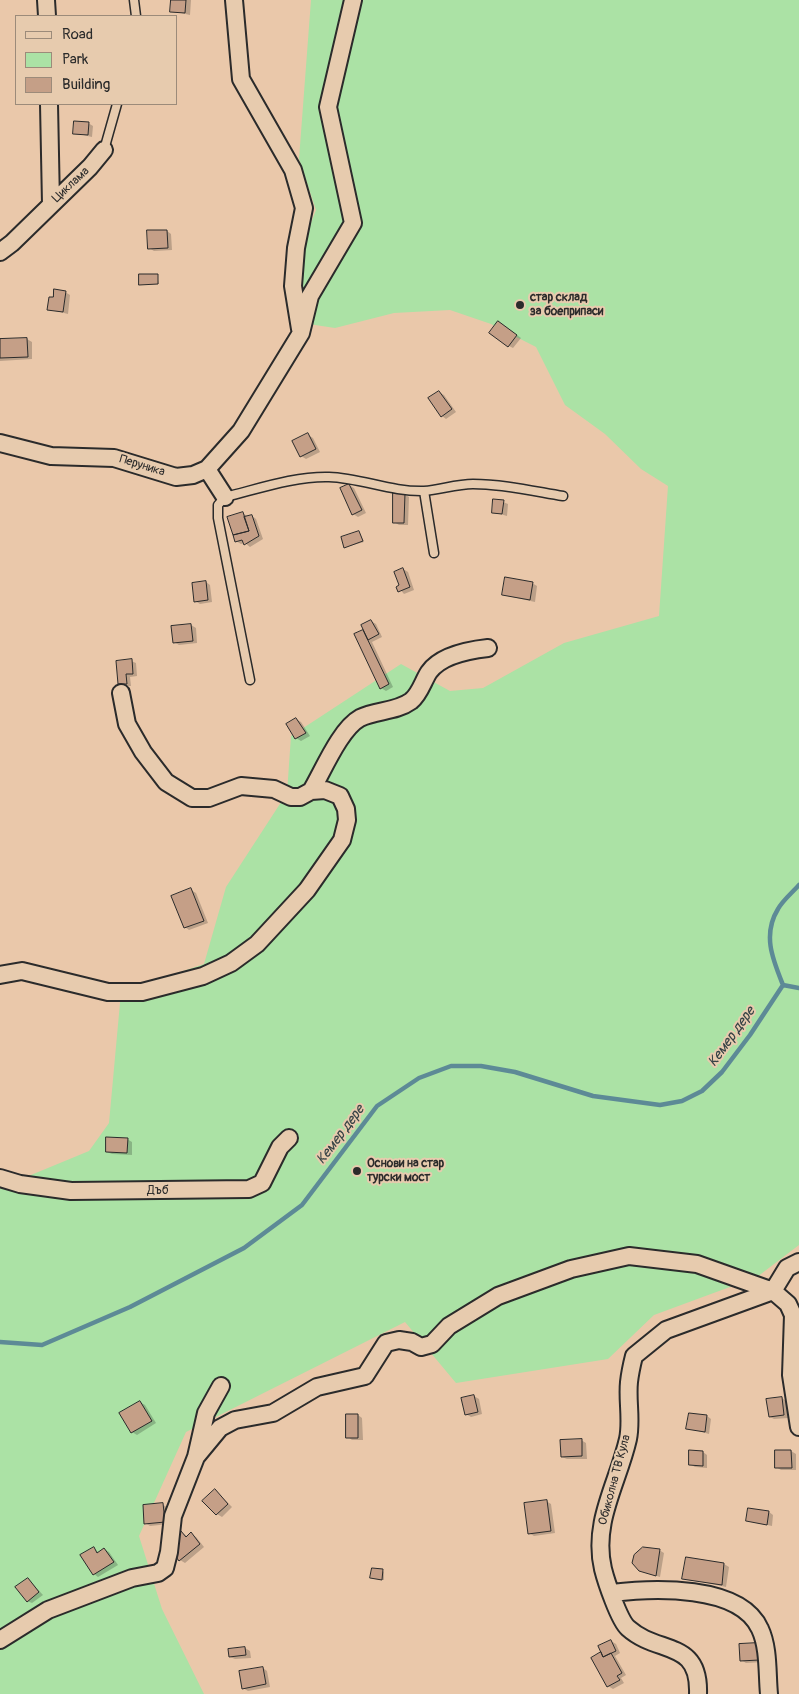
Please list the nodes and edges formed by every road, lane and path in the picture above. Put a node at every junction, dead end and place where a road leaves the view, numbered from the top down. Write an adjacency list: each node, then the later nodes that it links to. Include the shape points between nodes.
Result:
1 (46, 0): 5 (street)
2 (134, 0): 6 (lane)
3 (234, 0): 12 (street, via 241,79 293,170 304,208 293,286)
4 (353, 0): 12 (street, via 328,107 353,223 310,296)
5 (47, 15)
6 (136, 15)
7 (49, 105): 10 (street)
8 (117, 105): 9 (lane, Циклама)
9 (104, 150): 10 (street, Циклама)
10 (51, 204): 11 (street, Циклама)
11 (0, 252)
12 (301, 333): 14 (street, via 241,431)
13 (0, 443): 14 (street, Перуника, via 51,456 114,458 176,477)
14 (207, 470): 16 (street)
15 (424, 491): 16 (lane, via 328,477); 17 (lane, via 471,484 500,485); 18 (lane)
16 (224, 496): 20 (lane, via 218,506 218,518)
17 (563, 496)
18 (434, 553)
19 (488, 648): 22 (street, via 469,650 444,660 430,670 412,700 359,719 346,730)
20 (250, 680)
21 (121, 693): 22 (street, via 127,724 143,752 166,782 192,798 209,798 241,786 274,789 291,797 300,797)
22 (311, 791): 23 (street, via 325,790 340,796 347,814 342,840 307,890 257,944 230,963 202,976 142,992 108,992 22,971)
23 (0, 975)
24 (289, 1138): 25 (street, Дъб, via 280,1147 262,1183 249,1189 71,1191)
25 (0, 1178)
26 (799, 1262): 27 (street, via 787,1268)
27 (773, 1291): 29 (street, via 788,1304 793,1315 791,1375); 30 (street, via 697,1264 629,1256 571,1269 498,1296 449,1326 432,1344 421,1347 399,1340 386,1343 365,1376 317,1387 273,1413 235,1420 220,1428); 31 (street, Обиколна ТВ Кула, via 666,1330 634,1356 629,1383 631,1415 628,1440 606,1505 599,1540 603,1569)
28 (221, 1386): 30 (street, via 206,1414)
29 (799, 1427)
30 (196, 1457): 32 (street, via 173,1516 165,1568 158,1574 132,1578 48,1610)
31 (612, 1592): 33 (street, Обиколна ТВ Кула, via 626,1626 644,1640 682,1652 694,1666); 34 (street, via 651,1588 719,1597 752,1615 764,1643)
32 (0, 1640)
33 (698, 1694)
34 (769, 1694)

